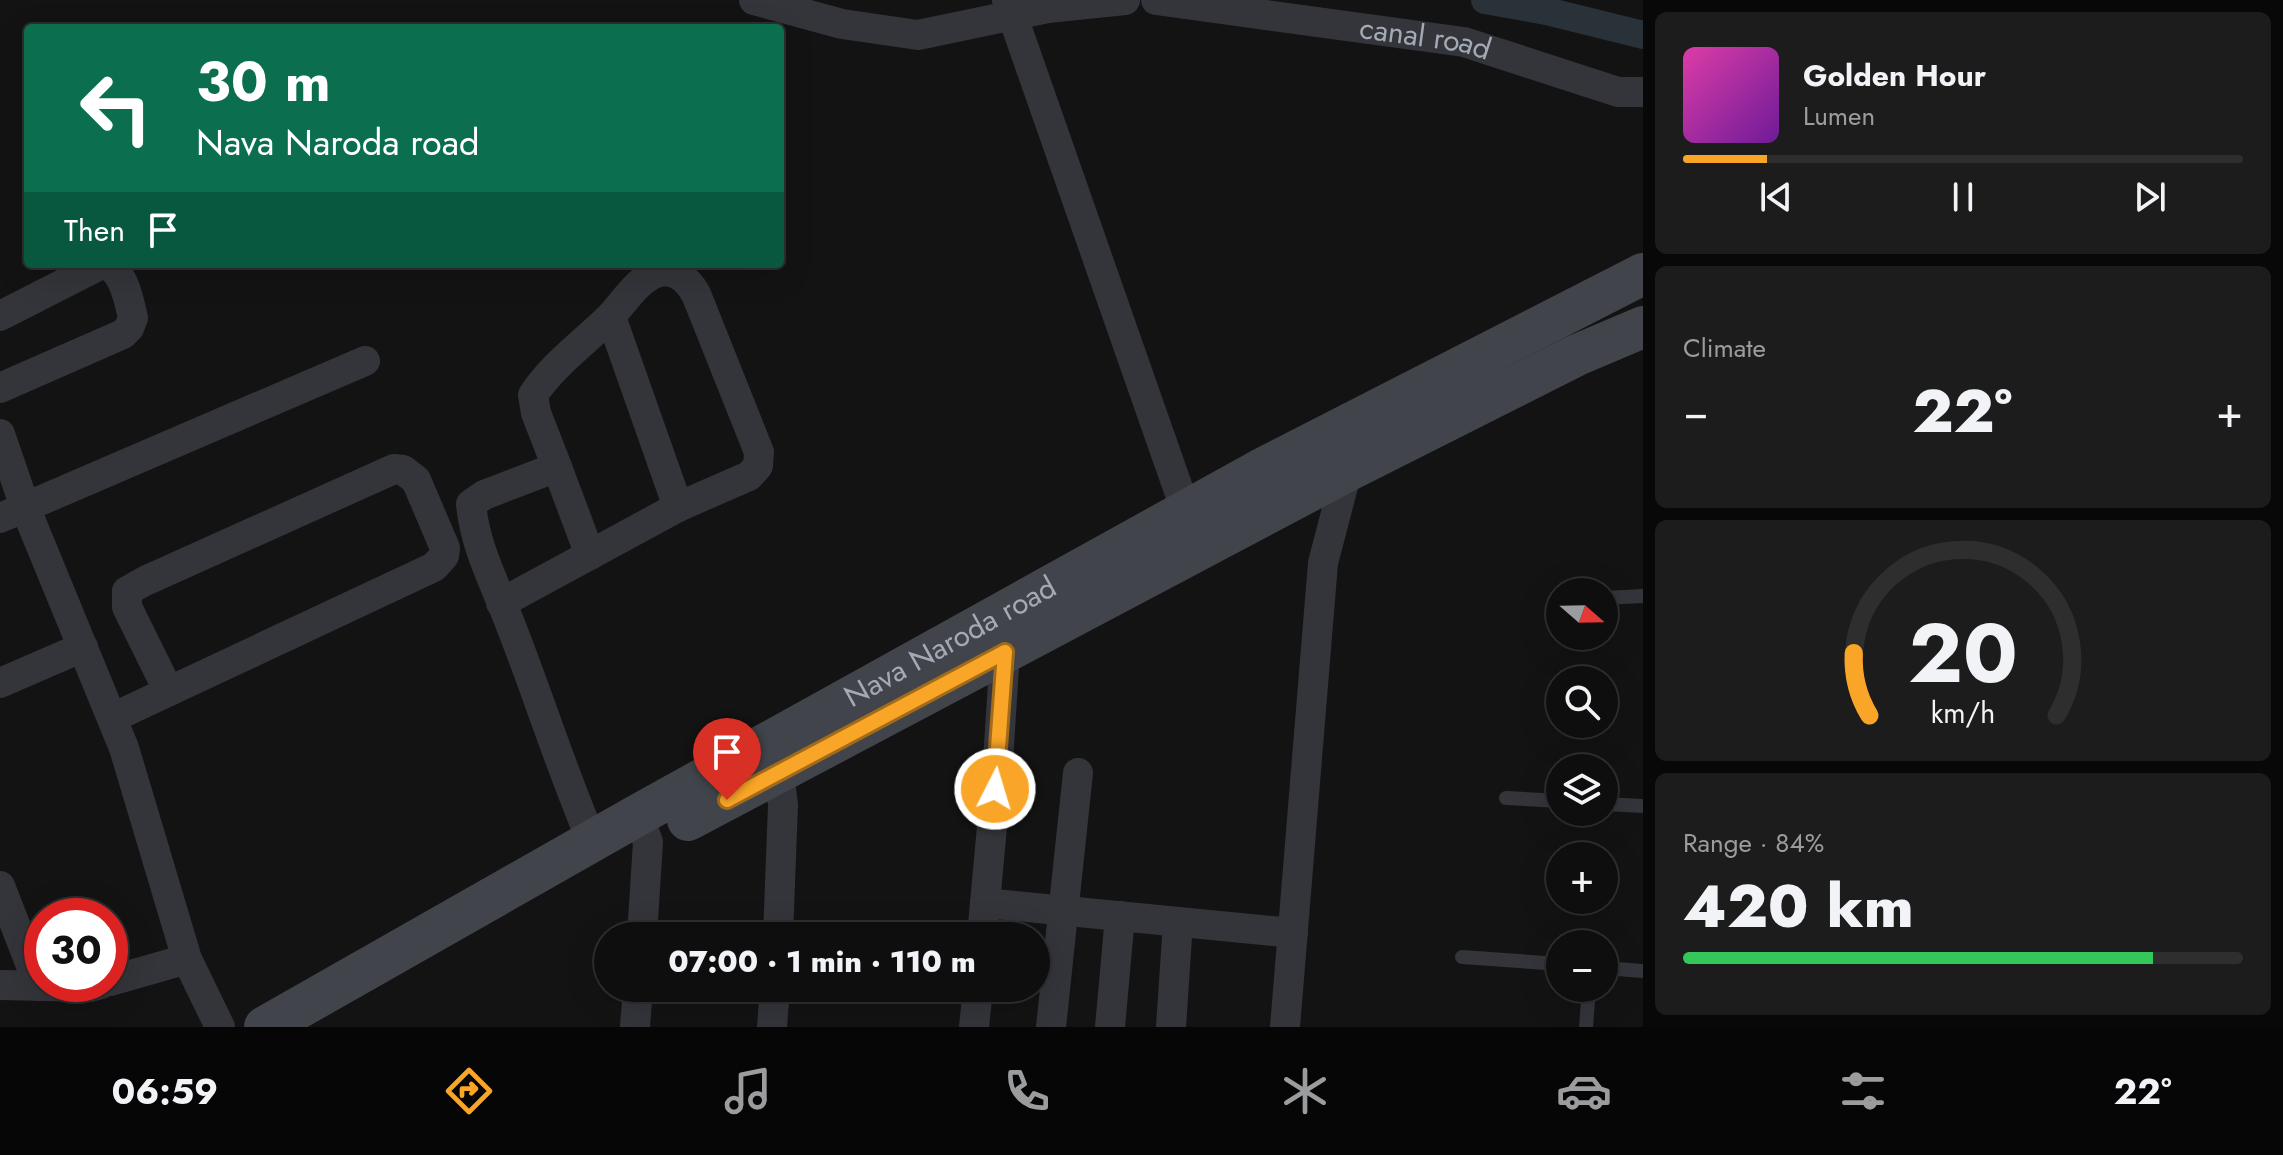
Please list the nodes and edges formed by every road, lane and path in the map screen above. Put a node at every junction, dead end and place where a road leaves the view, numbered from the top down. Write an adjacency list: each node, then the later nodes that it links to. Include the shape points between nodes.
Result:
1 (754, 0): 4 (street, via 842,24 918,35)
2 (1125, 0): 4 (street)
3 (1156, 0): 5 (street, canal road, via 1464,42 1618,92)
4 (1010, 8): 20 (street)
5 (1643, 92)
6 (94, 268): 9 (street)
7 (113, 268): 13 (street, via 133,318 129,328)
8 (1643, 274): 14 (street, Nava Naroda road)
9 (0, 316)
10 (611, 317): 16 (street, via 533,395); 18 (street); 18 (street, via 642,281 658,272 689,280 759,452 758,466 749,476)
11 (1643, 327): 17 (street, Nava Naroda road)
12 (365, 361): 19 (street)
13 (0, 388)
14 (1334, 432): 17 (street); 20 (street, Nava Naroda road)
15 (0, 434): 19 (street)
16 (557, 467): 21 (street); 24 (street, via 471,504)
17 (1347, 471): 20 (street, Nava Naroda road); 46 (street, via 1323,563)
18 (678, 507): 21 (street)
19 (12, 513): 25 (street)
20 (1193, 530): 26 (street, Nava Naroda road); 36 (street, Nava Naroda road)
21 (590, 555): 24 (street)
22 (1643, 596): 23 (lane)
23 (1618, 597)
24 (501, 603): 37 (street)
25 (83, 647): 27 (street); 29 (street)
26 (1005, 652): 30 (street, Nava Naroda road); 39 (street)
27 (0, 683)
28 (168, 690): 28 (street, via 434,567 445,548 416,480 394,469 127,591 127,607); 29 (street)
29 (112, 718): 49 (street)
30 (779, 772): 36 (street, Nava Naroda road); 43 (street, via 783,805)
31 (1078, 773): 40 (street)
32 (1506, 798): 33 (lane)
33 (1546, 800)
34 (1618, 805): 35 (lane)
35 (1643, 806)
36 (643, 828): 37 (street, Nava Naroda road); 42 (street); 62 (street, Nava Naroda road)
37 (592, 841): 61 (street, Nava Naroda road)
38 (0, 886): 47 (street)
39 (985, 903): 40 (street); 44 (street)
40 (1063, 910): 41 (street); 66 (street)
41 (1120, 916): 45 (street); 67 (street)
42 (642, 922)
43 (779, 922)
44 (983, 922)
45 (1178, 922): 46 (street); 68 (street)
46 (1293, 933): 69 (street)
47 (24, 948)
48 (1462, 957): 50 (lane)
49 (187, 959): 53 (street); 60 (street)
50 (1546, 963)
51 (1618, 969): 52 (lane)
52 (1643, 971)
53 (128, 976)
54 (0, 985): 55 (street)
55 (24, 986)
56 (637, 1002): 63 (street)
57 (774, 1002): 64 (street)
58 (977, 1002): 65 (street)
59 (1588, 1002): 70 (lane)
60 (220, 1027)
61 (265, 1027)
62 (323, 1027)
63 (635, 1027)
64 (772, 1027)
65 (974, 1027)
66 (1051, 1027)
67 (1110, 1027)
68 (1171, 1027)
69 (1285, 1027)
70 (1586, 1027)

